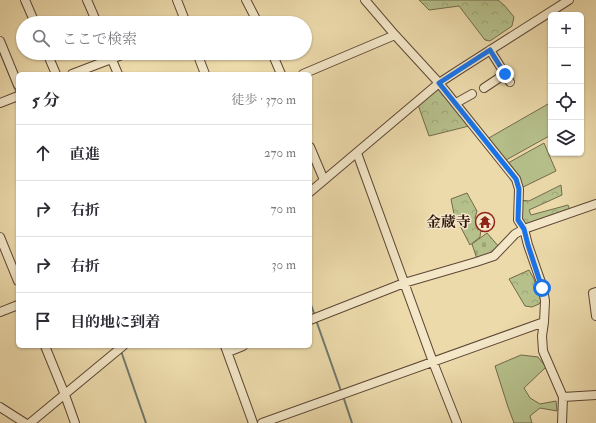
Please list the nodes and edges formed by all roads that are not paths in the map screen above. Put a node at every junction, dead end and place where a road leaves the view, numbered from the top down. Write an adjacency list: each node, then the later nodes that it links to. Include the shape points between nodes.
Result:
1 (25, 0): 7 (street)
2 (87, 0): 8 (street)
3 (177, 0): 9 (street)
4 (246, 0): 10 (street)
5 (365, 0): 11 (street)
6 (569, 0): 13 (street)
7 (32, 16)
8 (93, 16)
9 (183, 16)
10 (254, 16)
11 (395, 35): 24 (street); 28 (street)
12 (0, 41): 26 (street)
13 (490, 50): 25 (street); 28 (street)
14 (50, 60): 19 (street)
15 (102, 60): 20 (street)
16 (112, 60): 21 (street)
17 (200, 60): 22 (street)
18 (275, 60): 23 (street)
19 (55, 72)
20 (76, 72)
21 (117, 72)
22 (204, 72)
23 (280, 72)
24 (307, 72)
25 (505, 74): 27 (street); 29 (street)
26 (16, 80)
27 (510, 82)
28 (439, 83): 33 (street); 35 (street)
29 (484, 88)
30 (472, 94): 33 (street)
31 (16, 97): 32 (street)
32 (0, 104)
33 (456, 104): 39 (street, via 516,179 519,189 518,220)
34 (312, 152): 36 (street)
35 (357, 153): 36 (street); 42 (street)
36 (324, 180): 37 (street)
37 (312, 190)
38 (596, 204): 39 (street)
39 (524, 229): 42 (street, via 515,234 494,256); 48 (street, via 544,294)
40 (0, 237): 41 (street)
41 (16, 276)
42 (404, 283): 47 (street); 52 (street)
43 (596, 292): 46 (street, via 593,293)
44 (16, 306): 45 (street)
45 (0, 312)
46 (596, 316)
47 (312, 319)
48 (544, 322): 52 (street); 55 (street, via 543,351)
49 (46, 348): 53 (street)
50 (121, 348): 53 (street)
51 (226, 349): 60 (street)
52 (433, 362): 61 (street); 62 (street)
53 (65, 395): 58 (street); 59 (street)
54 (596, 395): 55 (street)
55 (563, 397): 63 (street)
56 (0, 407): 57 (street)
57 (25, 423)
58 (30, 423)
59 (75, 423)
60 (253, 423)
61 (262, 423)
62 (457, 423)
63 (562, 423)

